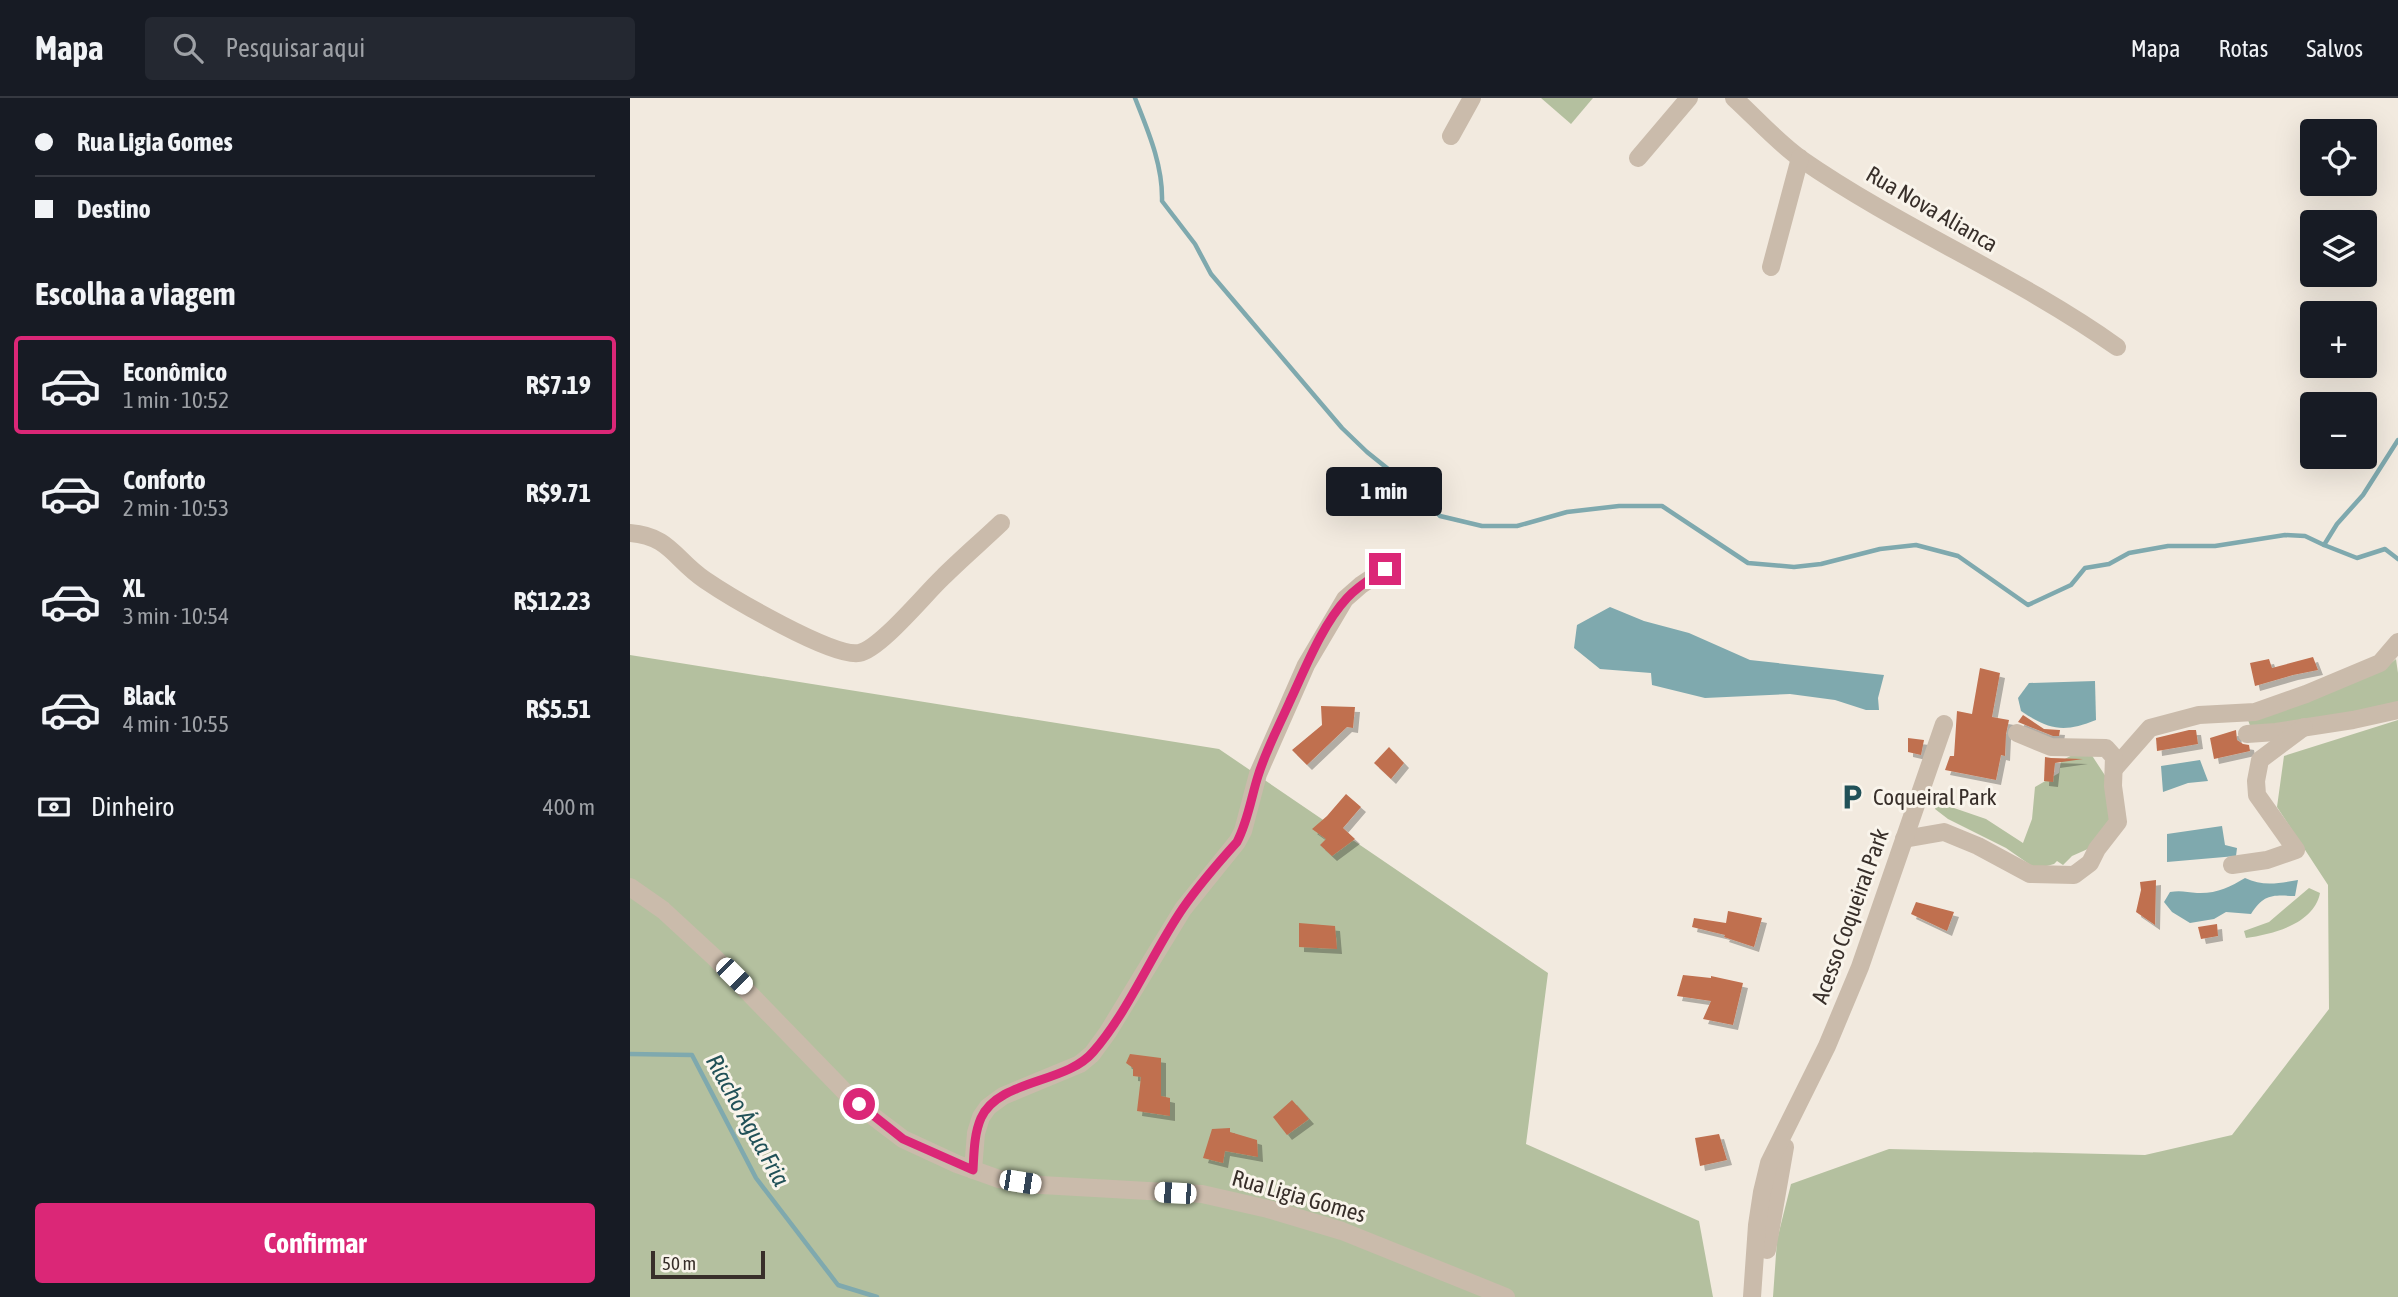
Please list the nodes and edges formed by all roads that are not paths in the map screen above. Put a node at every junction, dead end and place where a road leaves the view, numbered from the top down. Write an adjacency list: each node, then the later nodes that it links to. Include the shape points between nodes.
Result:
1 (1472, 98): 4 (street)
2 (1689, 98): 5 (street)
3 (1734, 98): 6 (street, Rua Nova Alianca)
4 (1451, 136)
5 (1638, 158)
6 (1800, 158): 7 (street); 8 (street, Rua Nova Alianca, via 1930,238 2077,319)
7 (1771, 267)
8 (2117, 347)
9 (1001, 523): 10 (street, via 886,635 857,653 807,637 706,581 661,541)
10 (630, 533)
11 (1385, 569): 23 (street, via 1345,599 1326,629 1258,774 1243,831 1183,909 1108,1032 1080,1064 1003,1096 988,1107 976,1133)
12 (2398, 642): 18 (street, via 2380,663 2255,712 2199,715 2150,728)
13 (2398, 710): 15 (street)
14 (1944, 724): 19 (street, Acesso Coqueiral Park)
15 (2304, 727): 17 (street); 20 (street, via 2260,760 2256,781 2257,795 2296,850)
16 (2017, 733): 18 (street, via 2051,747 2106,748 2114,757)
17 (2247, 734)
18 (2114, 769): 19 (street, via 2118,822 2090,863 2074,875 2030,874 1944,832)
19 (1904, 839): 22 (street, Acesso Coqueiral Park, via 1860,967)
20 (2232, 865)
21 (630, 887): 23 (street, Rua Ligia Gomes, via 663,910 715,958 874,1117 903,1139)
22 (1790, 1119): 25 (street, Acesso Coqueiral Park, via 1769,1163 1762,1192); 26 (street, Acesso Coqueiral Park, via 1768,1237)
23 (973, 1170): 24 (street, Rua Ligia Gomes, via 1041,1185 1202,1194 1255,1206 1342,1231)
24 (1506, 1297)
25 (1752, 1297)
26 (1764, 1297)

